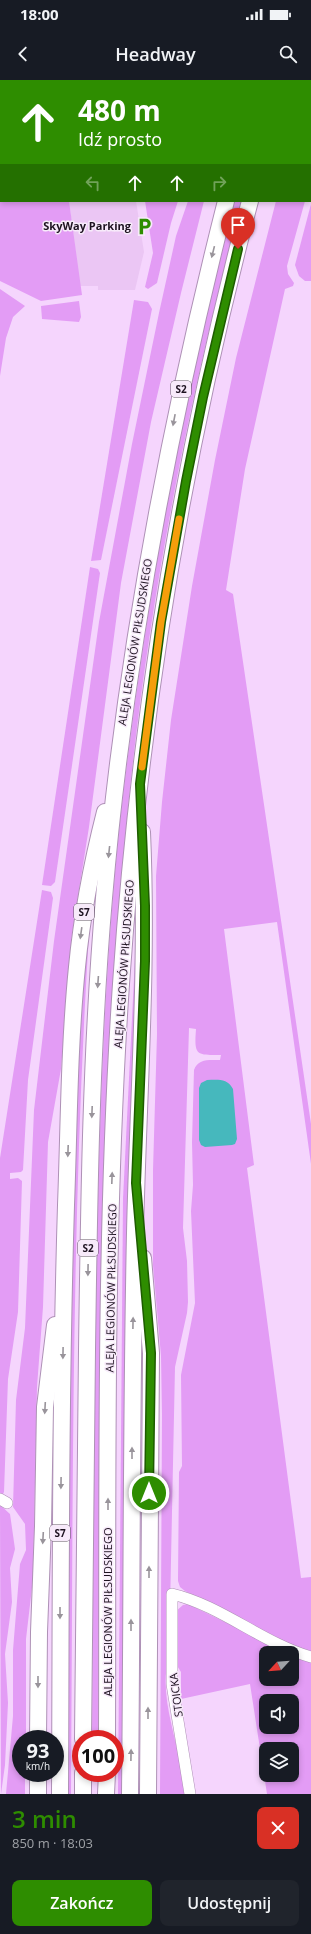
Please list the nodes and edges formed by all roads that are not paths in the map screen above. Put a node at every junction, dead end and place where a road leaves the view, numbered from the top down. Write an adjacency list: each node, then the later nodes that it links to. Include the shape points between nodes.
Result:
1 (226, 202): 3 (highway, ALEJA LEGIONÓW PIŁSUDSKIEGO / S2, one-way to 3, via 176,413 144,579)
2 (250, 202): 4 (highway, ALEJA LEGIONÓW PIŁSUDSKIEGO / S2, via 224,303 186,481 161,622)
3 (118, 758): 6 (highway, S7, one-way to 6, via 94,854 77,967 70,1070); 9 (highway, ALEJA LEGIONÓW PIŁSUDSKIEGO / S2, one-way to 9, via 104,899 94,1060 88,1254)
4 (140, 784): 5 (highway, via 145,954); 10 (highway, ALEJA LEGIONÓW PIŁSUDSKIEGO / S2, one-way to 4, via 112,1184 121,984)
5 (136, 1183): 18 (highway, one-way to 5, via 132,1351); 19 (highway, one-way to 5, via 151,1353)
6 (64, 1272): 8 (highway, one-way to 8, via 53,1335 45,1408); 15 (highway, S7, one-way to 15, via 60,1528)
7 (311, 1657): 20 (street, STOICKA, via 292,1652 199,1602 172,1594 172,1684)
8 (38, 1730)
9 (83, 1730)
10 (107, 1730)
11 (38, 1782): 14 (highway)
12 (83, 1782): 16 (highway)
13 (107, 1782): 17 (highway)
14 (38, 1794)
15 (60, 1794)
16 (83, 1794)
17 (106, 1794)
18 (130, 1794)
19 (148, 1794)
20 (190, 1794)

